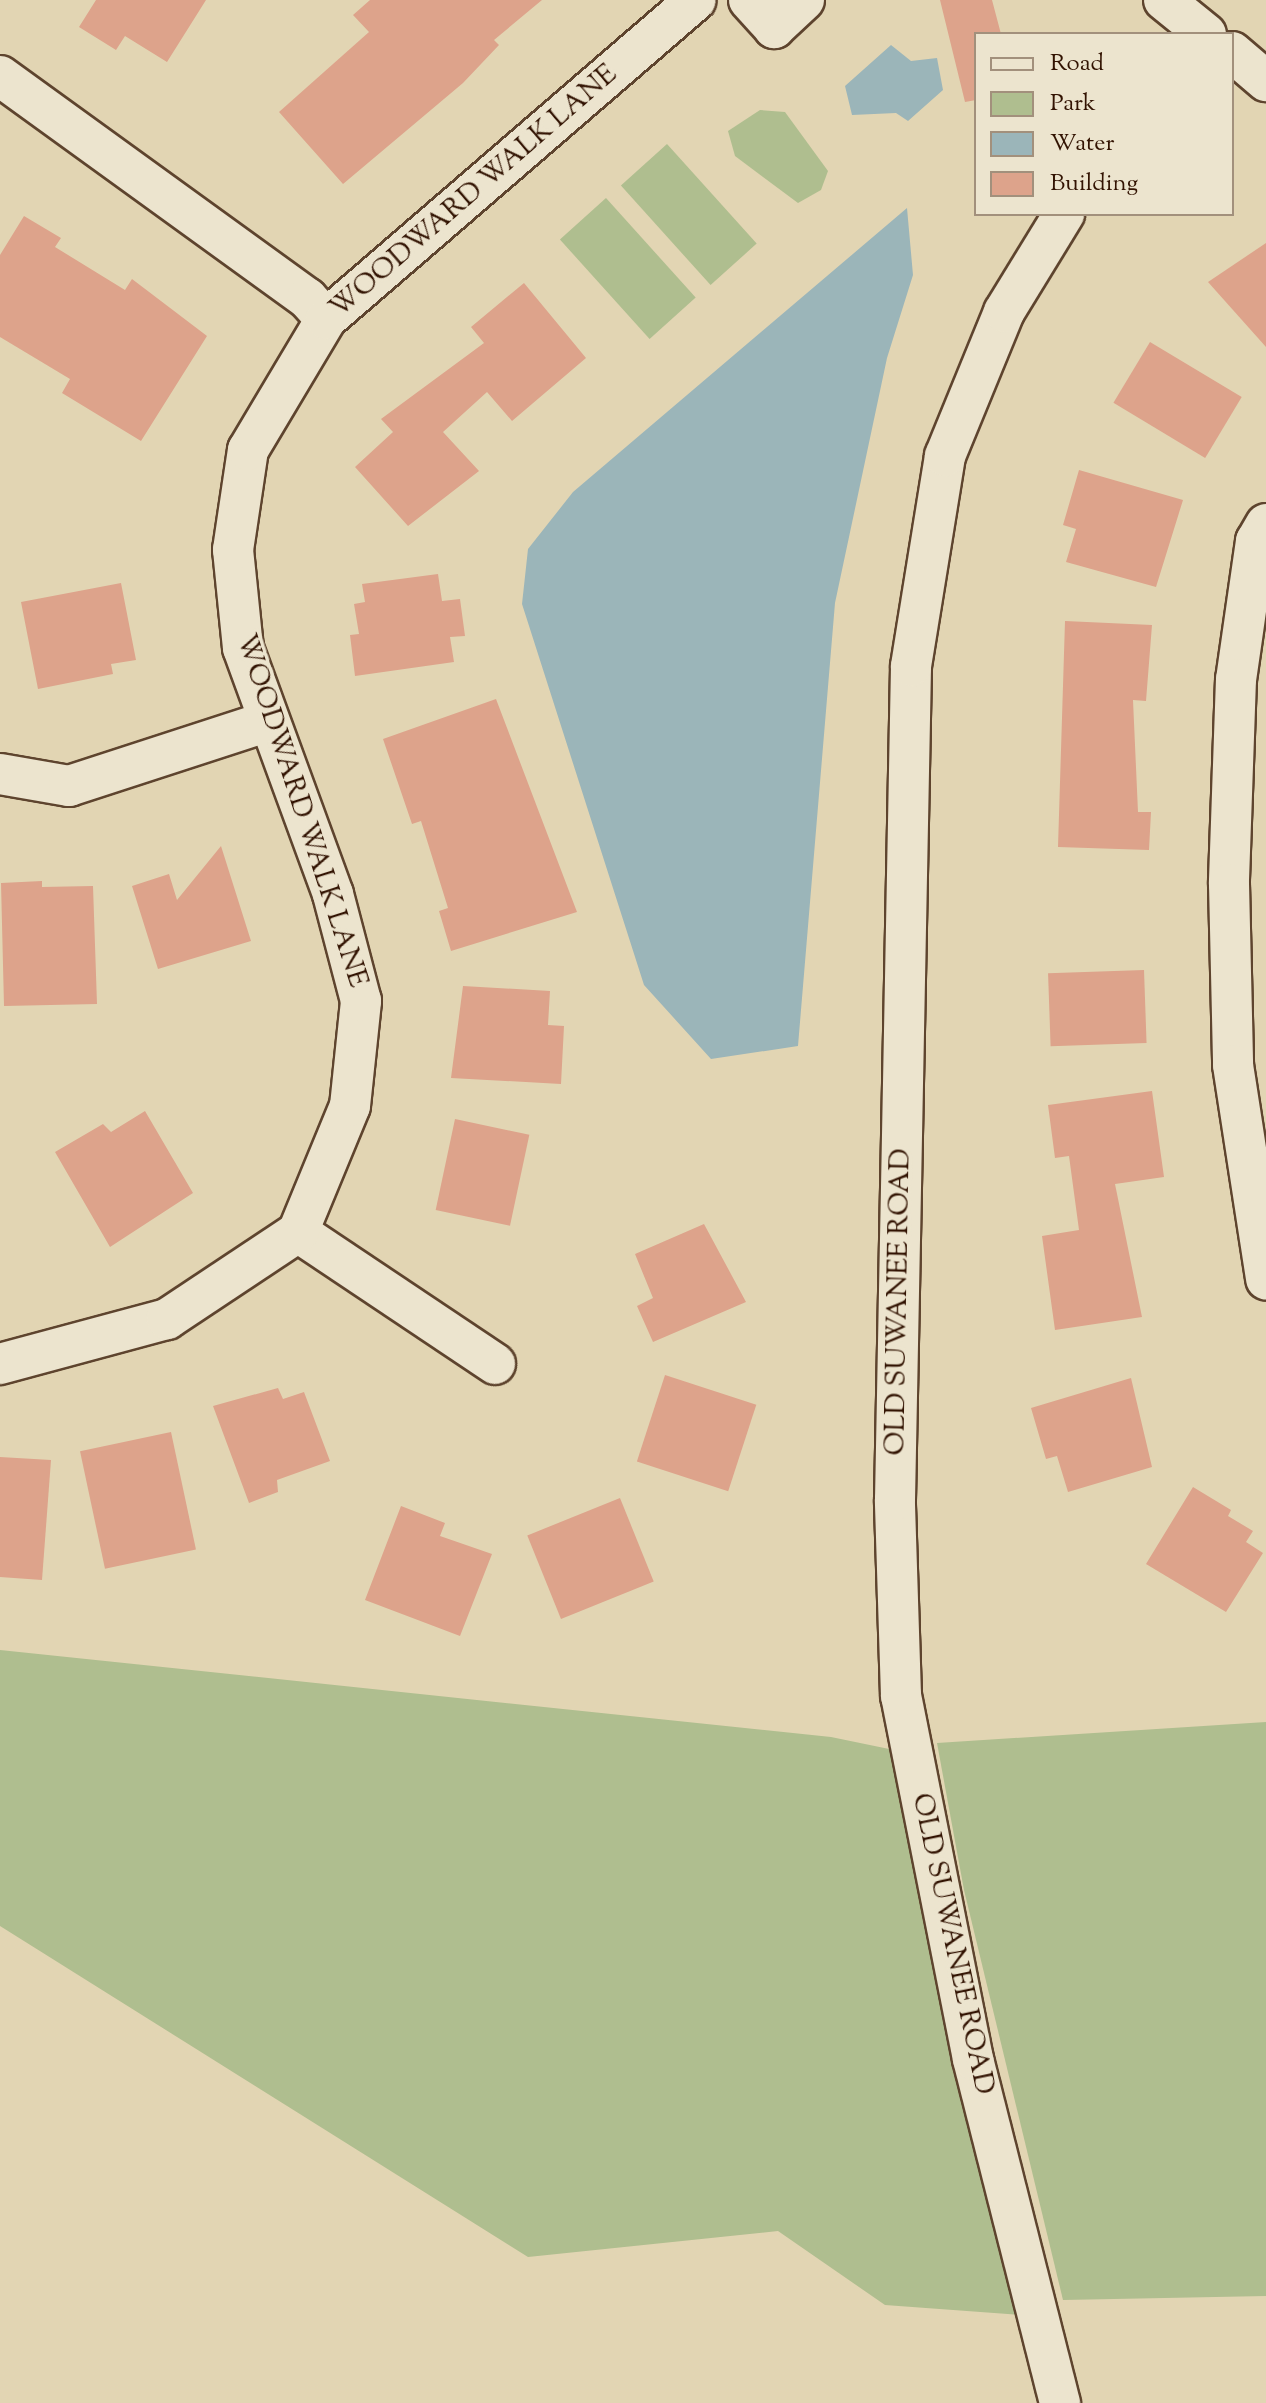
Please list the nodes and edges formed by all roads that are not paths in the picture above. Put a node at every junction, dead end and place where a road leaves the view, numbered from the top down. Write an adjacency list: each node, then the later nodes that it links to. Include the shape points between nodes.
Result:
1 (695, 0): 8 (street, WOODWARD WALK LANE)
2 (749, 0): 3 (street, via 774,28)
3 (804, 0)
4 (1234, 54): 6 (street)
5 (0, 76): 8 (street, via 307,298)
6 (1266, 81)
7 (1063, 216): 16 (street, OLD SUWANEE ROAD, via 1004,312 945,456 911,666 895,1500 901,1696 973,2059)
8 (326, 319): 10 (street, WOODWARD WALK LANE, via 248,450 233,550 243,648)
9 (1266, 524): 13 (street, via 1256,541 1236,679 1229,884 1233,1065)
10 (266, 722): 11 (street, via 69,786); 12 (street, WOODWARD WALK LANE, via 333,894 361,1001 350,1106)
11 (0, 774)
12 (298, 1232): 14 (street, via 167,1319); 15 (street)
13 (1266, 1279)
14 (0, 1364)
15 (495, 1364)
16 (1060, 2403)

